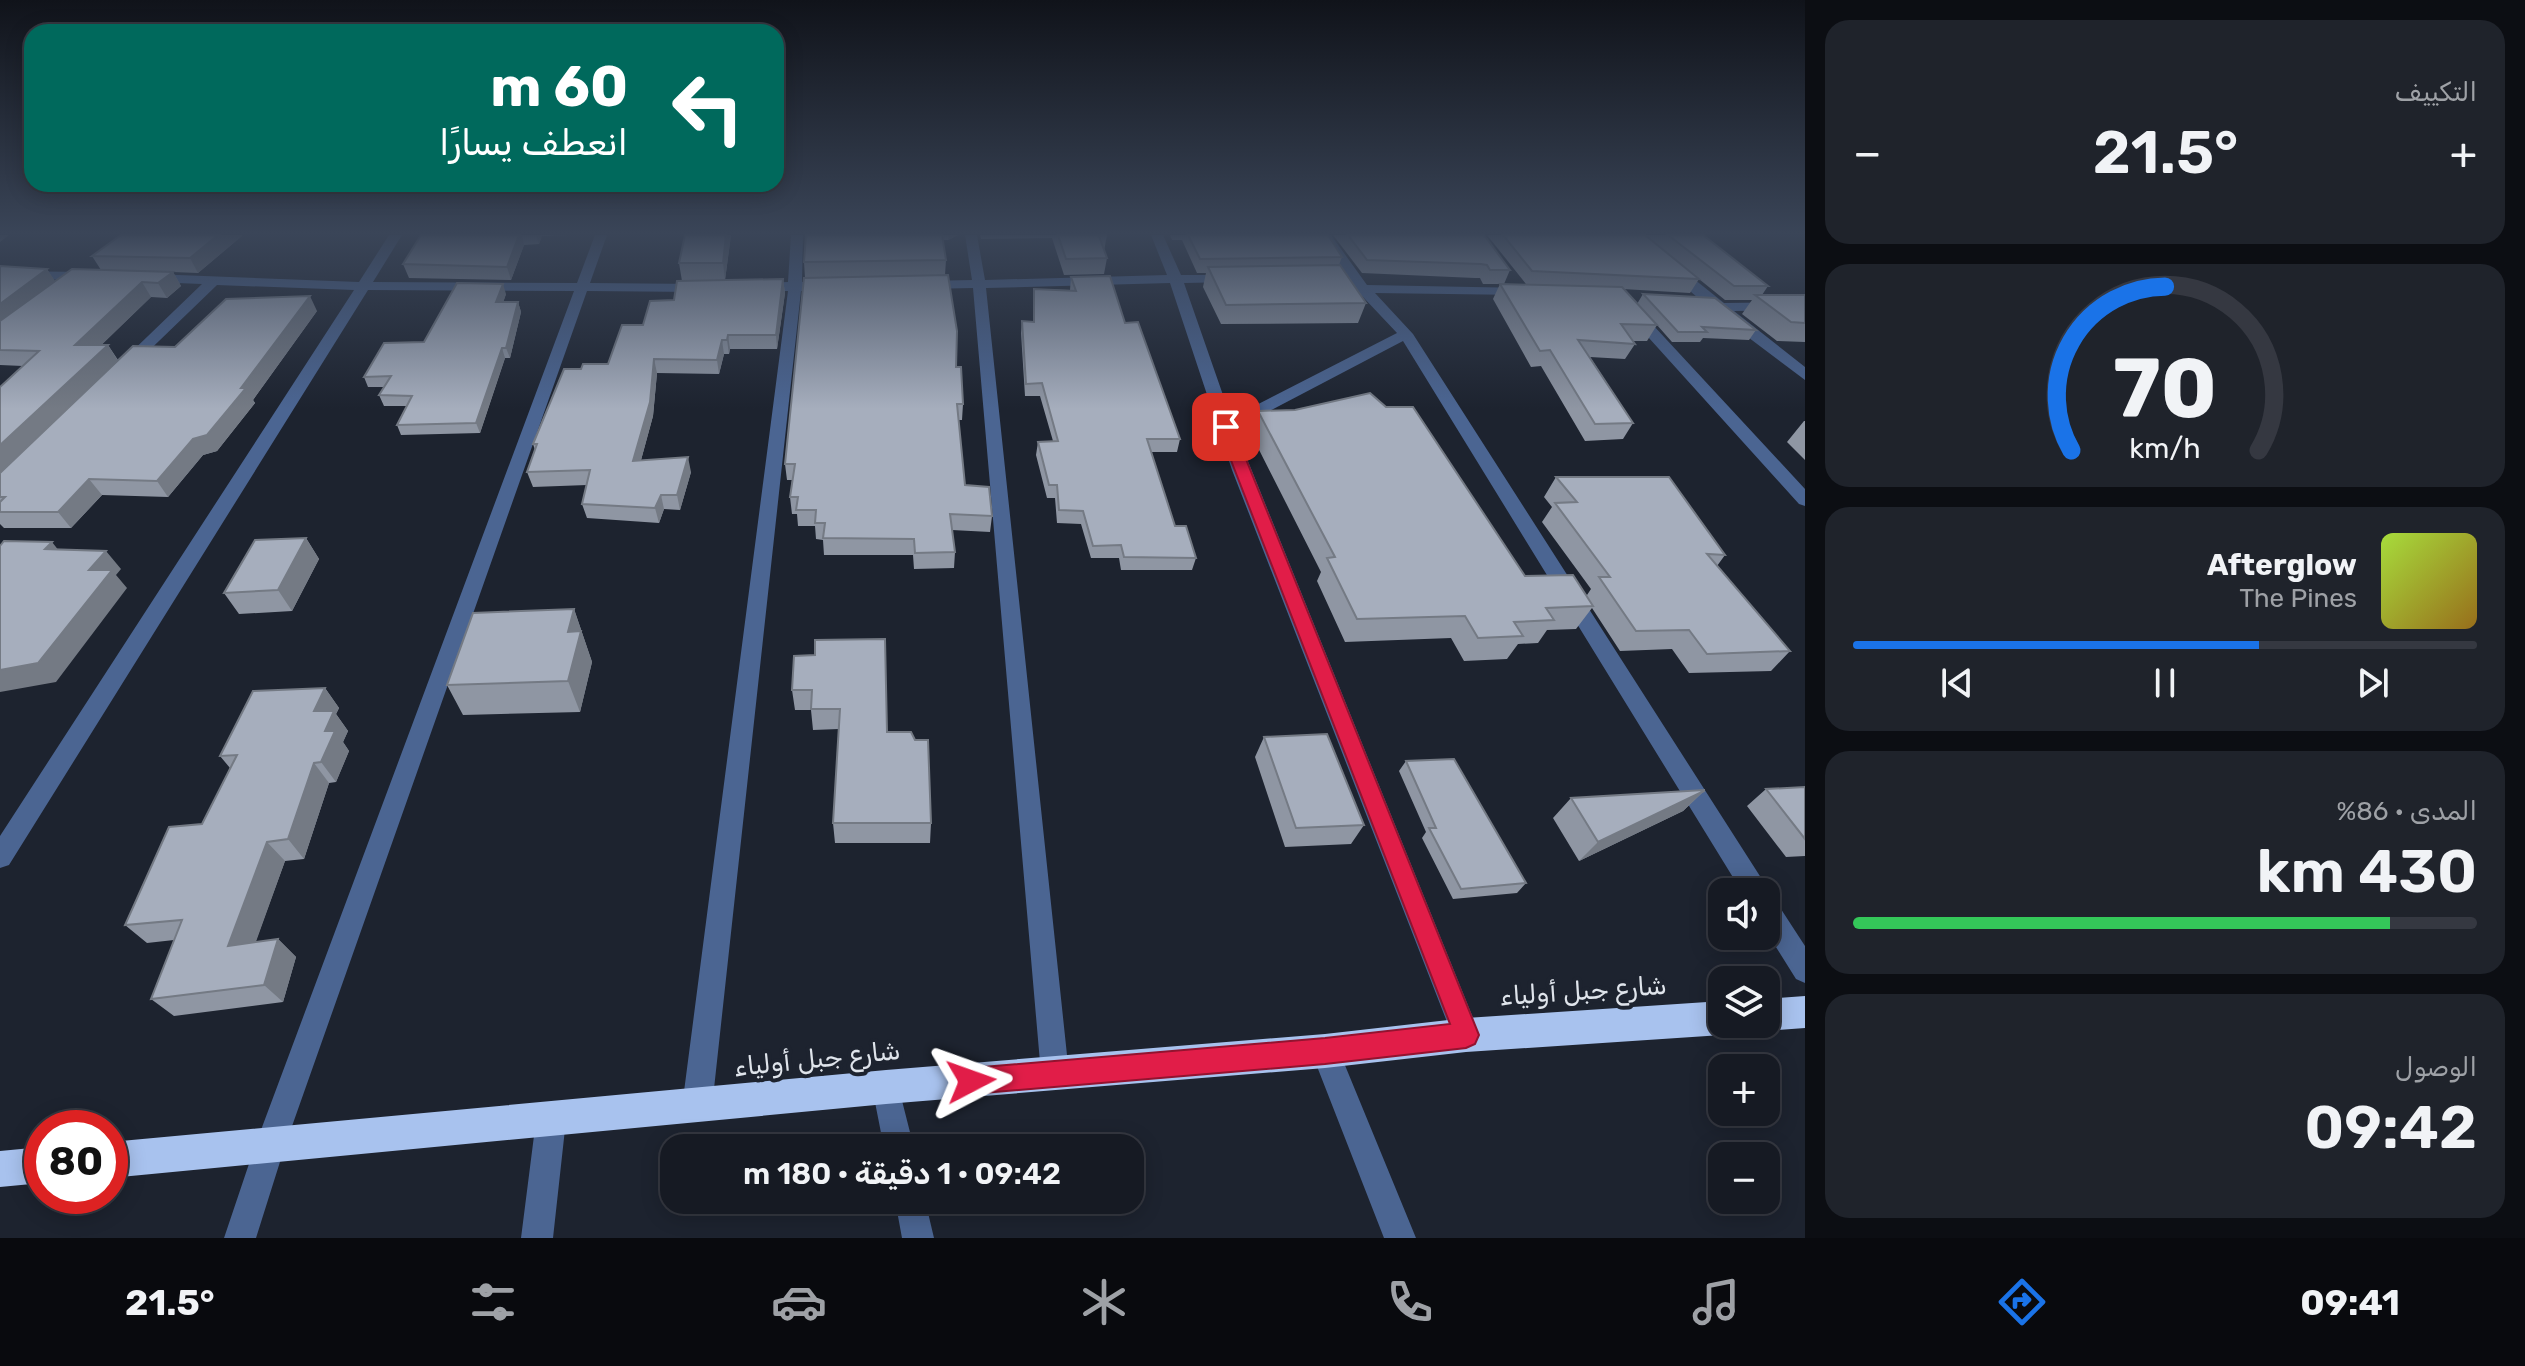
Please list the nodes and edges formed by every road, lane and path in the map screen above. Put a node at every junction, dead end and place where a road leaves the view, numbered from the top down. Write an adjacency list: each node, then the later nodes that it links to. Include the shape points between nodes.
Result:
1 (201, 293): 15 (street)
2 (361, 293): 18 (street)
3 (583, 293): 32 (street)
4 (794, 293): 29 (street)
5 (980, 293): 27 (street)
6 (1180, 293): 16 (street)
7 (1364, 293): 13 (street)
8 (1700, 293): 11 (street)
9 (1619, 297): 17 (street)
10 (1679, 299): 11 (street)
11 (1714, 304): 12 (street); 14 (street)
12 (1805, 306)
13 (1406, 334): 16 (street); 19 (street)
14 (1805, 375)
15 (113, 378)
16 (1226, 427): 25 (street)
17 (1805, 500)
18 (0, 857)
19 (1747, 878)
20 (1780, 930): 21 (street)
21 (1805, 970)
22 (1805, 1012): 23 (highway)
23 (1780, 1014)
24 (1708, 1019): 25 (highway, شارع جبل أولياء)
25 (1466, 1035): 26 (highway, شارع جبل أولياء)
26 (1325, 1051): 27 (highway, شارع جبل أولياء); 40 (street)
27 (1055, 1074): 28 (highway, شارع جبل أولياء)
28 (886, 1087): 29 (highway, شارع جبل أولياء); 31 (street)
29 (697, 1107): 30 (highway, شارع جبل أولياء)
30 (551, 1120): 32 (highway, شارع جبل أولياء); 38 (street)
31 (896, 1134)
32 (270, 1146): 33 (highway, شارع جبل أولياء); 37 (street)
33 (128, 1158)
34 (24, 1167): 35 (highway)
35 (0, 1169)
36 (913, 1214): 39 (street)
37 (240, 1238)
38 (537, 1238)
39 (918, 1238)
40 (1400, 1238)

